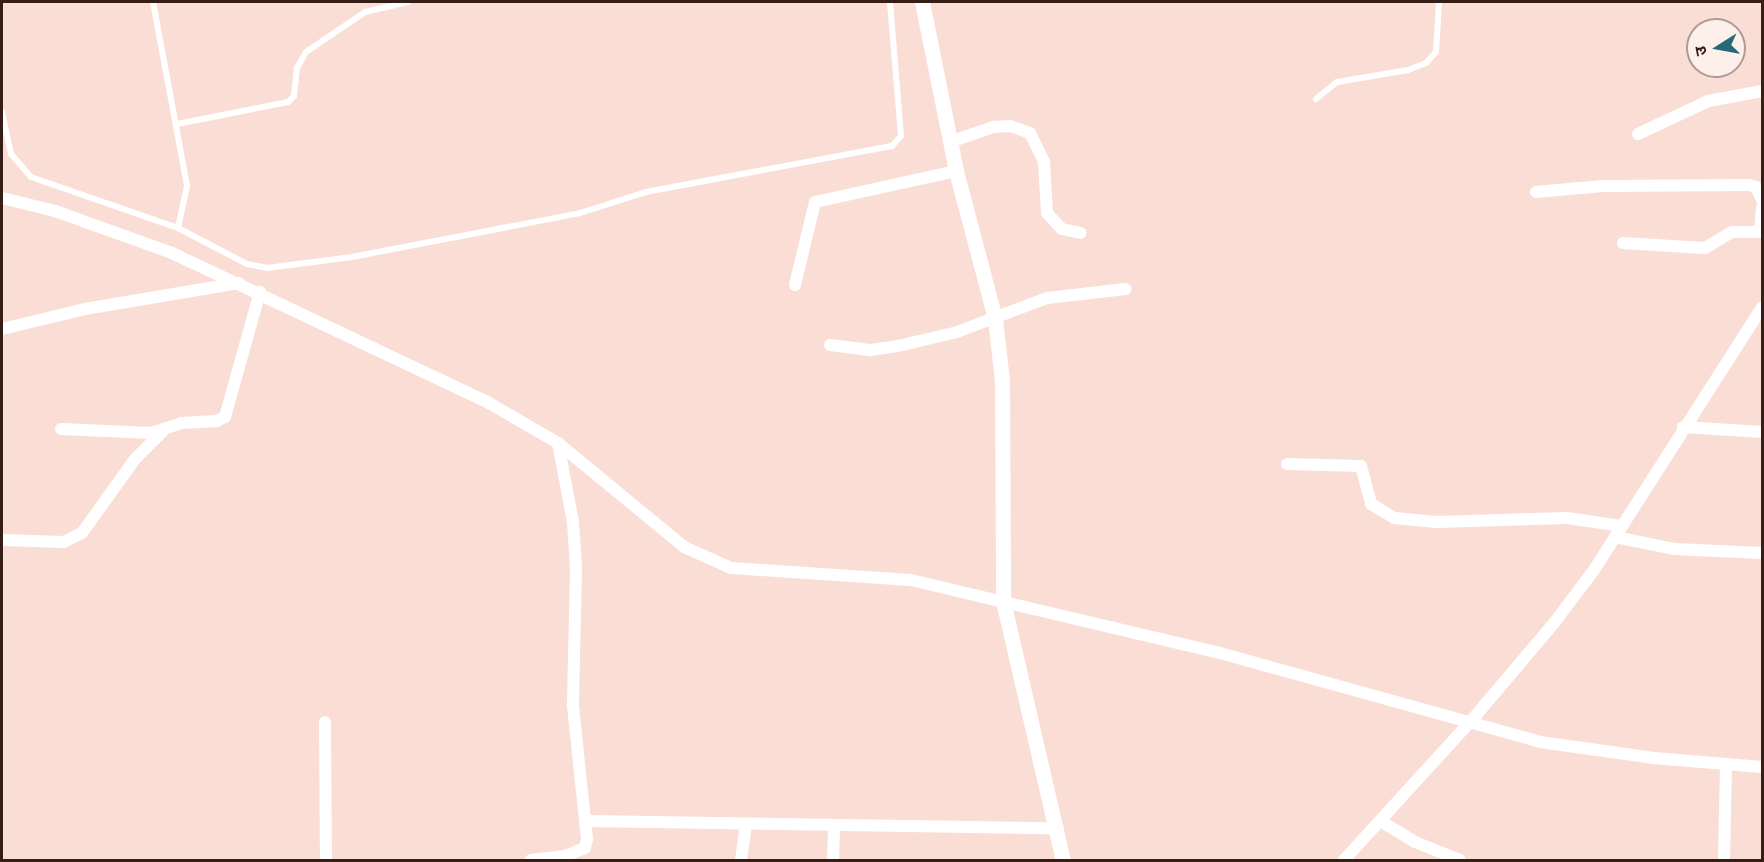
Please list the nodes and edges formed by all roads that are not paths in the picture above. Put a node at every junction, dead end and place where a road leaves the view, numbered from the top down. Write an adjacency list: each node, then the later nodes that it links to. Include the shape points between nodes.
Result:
1 (153, 2): 9 (lane)
2 (408, 2): 9 (lane, via 365,12 306,52 297,68 294,96 288,102)
3 (890, 2): 17 (lane, via 901,136 892,146 646,192 580,213 362,255 267,268 247,264 216,244)
4 (922, 2): 11 (street)
5 (1439, 2): 7 (lane, via 1436,52 1426,63 1408,70 1337,82)
6 (1762, 91): 10 (street, via 1708,101)
7 (1316, 99)
8 (2, 112): 17 (lane, via 11,154 31,177)
9 (177, 124): 17 (lane, via 187,186)
10 (1638, 134)
11 (950, 142): 12 (street); 18 (street, via 993,127 1010,126 1030,134 1044,162 1047,213 1062,229)
12 (956, 171): 22 (street, via 815,202); 26 (street)
13 (1536, 192): 15 (street, via 1603,186 1749,184 1756,187)
14 (2, 198): 21 (street, via 114,231)
15 (1762, 200)
16 (1762, 208): 19 (street)
17 (178, 228)
18 (1081, 232)
19 (1761, 232): 20 (street, via 1732,232 1705,248)
20 (1623, 243)
21 (240, 283): 24 (street); 27 (street, via 85,309)
22 (795, 285)
23 (1125, 289): 26 (street, via 1047,298)
24 (260, 292): 31 (street, via 225,417 181,423); 33 (street, via 489,403)
25 (1762, 307): 29 (street, via 1732,359)
26 (995, 319): 28 (street, via 937,337 870,350); 39 (street, via 1002,380)
27 (2, 329)
28 (830, 345)
29 (1683, 427): 32 (street); 35 (street)
30 (61, 429): 31 (street)
31 (162, 431): 37 (street, via 135,459 82,533 64,542)
32 (1762, 432)
33 (558, 442): 39 (street, via 684,547 707,560 764,572 866,574 911,580); 44 (street, via 573,522 573,706)
34 (1287, 464): 35 (street, via 1361,466 1371,504 1394,518 1437,522 1567,518)
35 (1622, 526): 36 (street)
36 (1615, 537): 38 (street, via 1674,549); 40 (street, via 1554,623)
37 (2, 540)
38 (1762, 553)
39 (1003, 601): 40 (street, via 1220,653); 48 (street)
40 (1471, 721): 42 (street, via 1540,742 1591,751); 45 (street)
41 (325, 722): 50 (street)
42 (1726, 764): 43 (street); 57 (street)
43 (1762, 767)
44 (587, 821): 46 (street); 49 (street, via 585,848)
45 (1382, 822): 55 (street); 56 (street, via 1415,842)
46 (746, 824): 47 (street); 52 (street)
47 (834, 825): 48 (street); 53 (street)
48 (1058, 828): 54 (street)
49 (565, 858): 51 (street)
50 (326, 861)
51 (531, 861)
52 (741, 861)
53 (833, 861)
54 (1063, 861)
55 (1344, 861)
56 (1460, 861)
57 (1724, 861)

